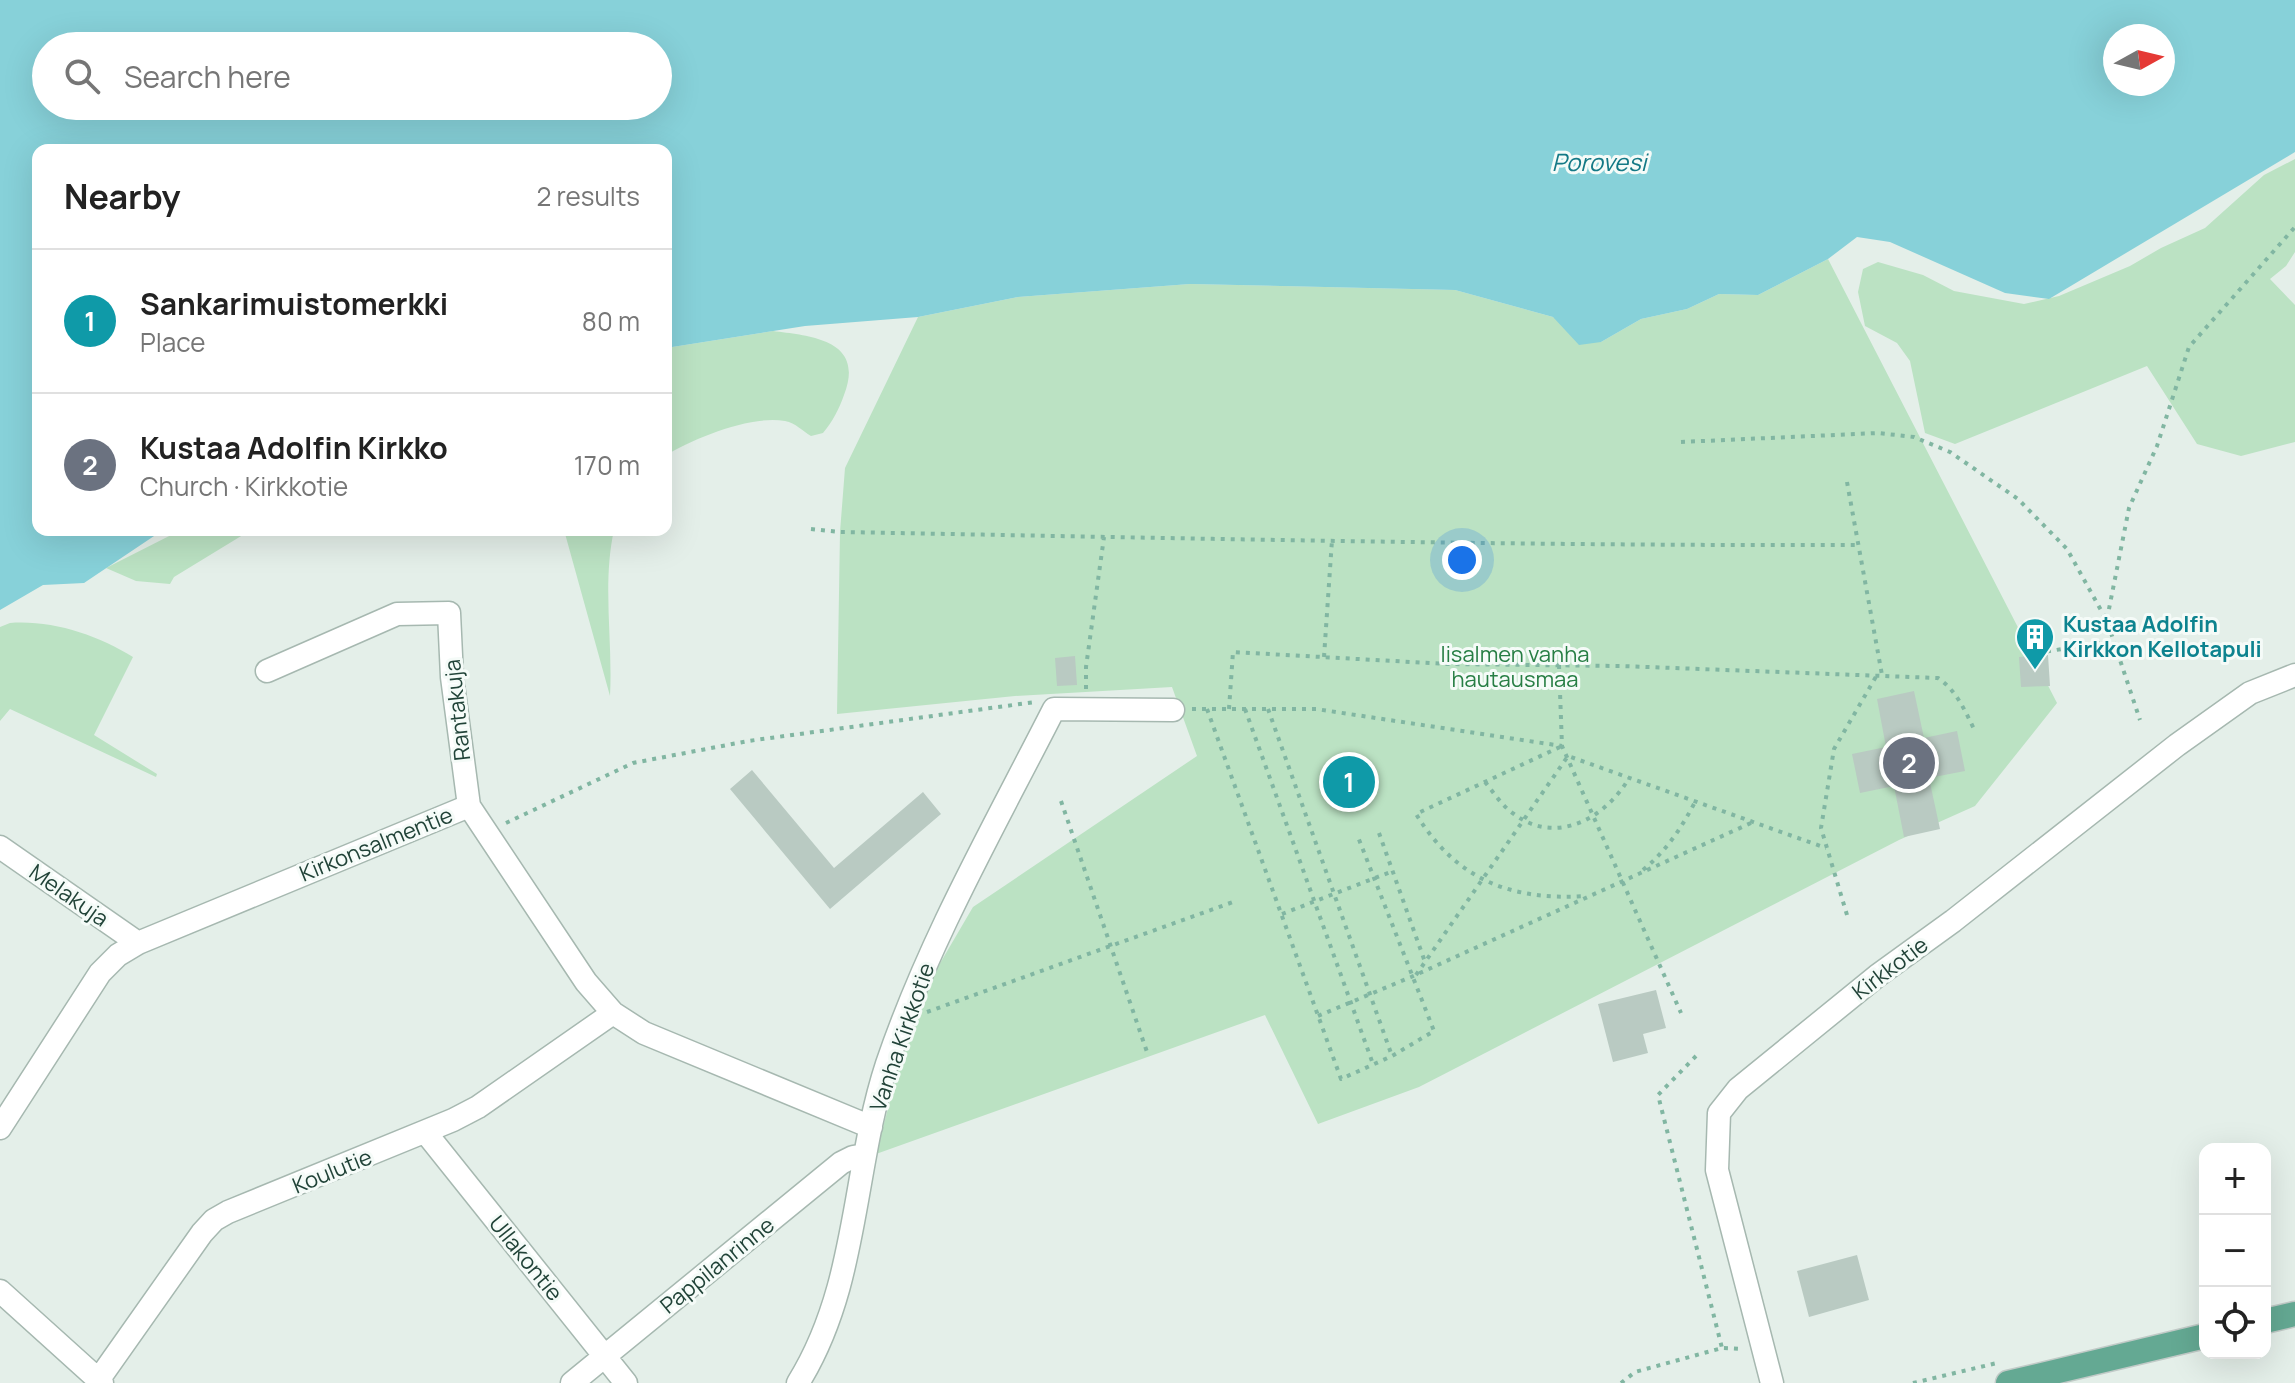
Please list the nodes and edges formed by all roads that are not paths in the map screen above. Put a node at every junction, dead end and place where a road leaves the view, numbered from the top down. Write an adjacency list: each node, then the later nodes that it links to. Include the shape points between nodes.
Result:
1 (267, 671): 4 (street, Rantakuja, via 397,614 449,613)
2 (2295, 675): 21 (street, Kirkkotie, via 2250,693 2177,745 1877,976 1724,1105 1719,1113 1717,1170)
3 (1173, 710): 8 (street, Vanha Kirkkotie, via 1054,709 913,992)
4 (469, 806): 6 (street, Kirkonsalmentie); 7 (street, Kirkonsalmentie, via 586,982)
5 (0, 847): 6 (street, Melakuja)
6 (138, 943): 9 (street, Kirkonsalmentie, via 100,973)
7 (613, 1013): 8 (street, Kirkonsalmentie, via 644,1033); 10 (street, Koulutie, via 478,1107)
8 (871, 1127): 11 (street, Vanha Kirkkotie)
9 (0, 1128)
10 (426, 1133): 16 (street, Ullakontie); 17 (street, Koulutie, via 214,1220)
11 (865, 1155): 16 (street, Pappilanrinne, via 841,1163); 20 (street, Vanha Kirkkotie, via 841,1287)
12 (0, 1291): 17 (street)
13 (2295, 1314): 14 (main road)
14 (2271, 1320)
15 (2199, 1337): 22 (main road)
16 (605, 1356): 18 (street, Pappilanrinne); 19 (street, Ullakontie)
17 (100, 1381)
18 (572, 1383)
19 (626, 1383)
20 (798, 1383)
21 (1772, 1383)
22 (2008, 1383)

